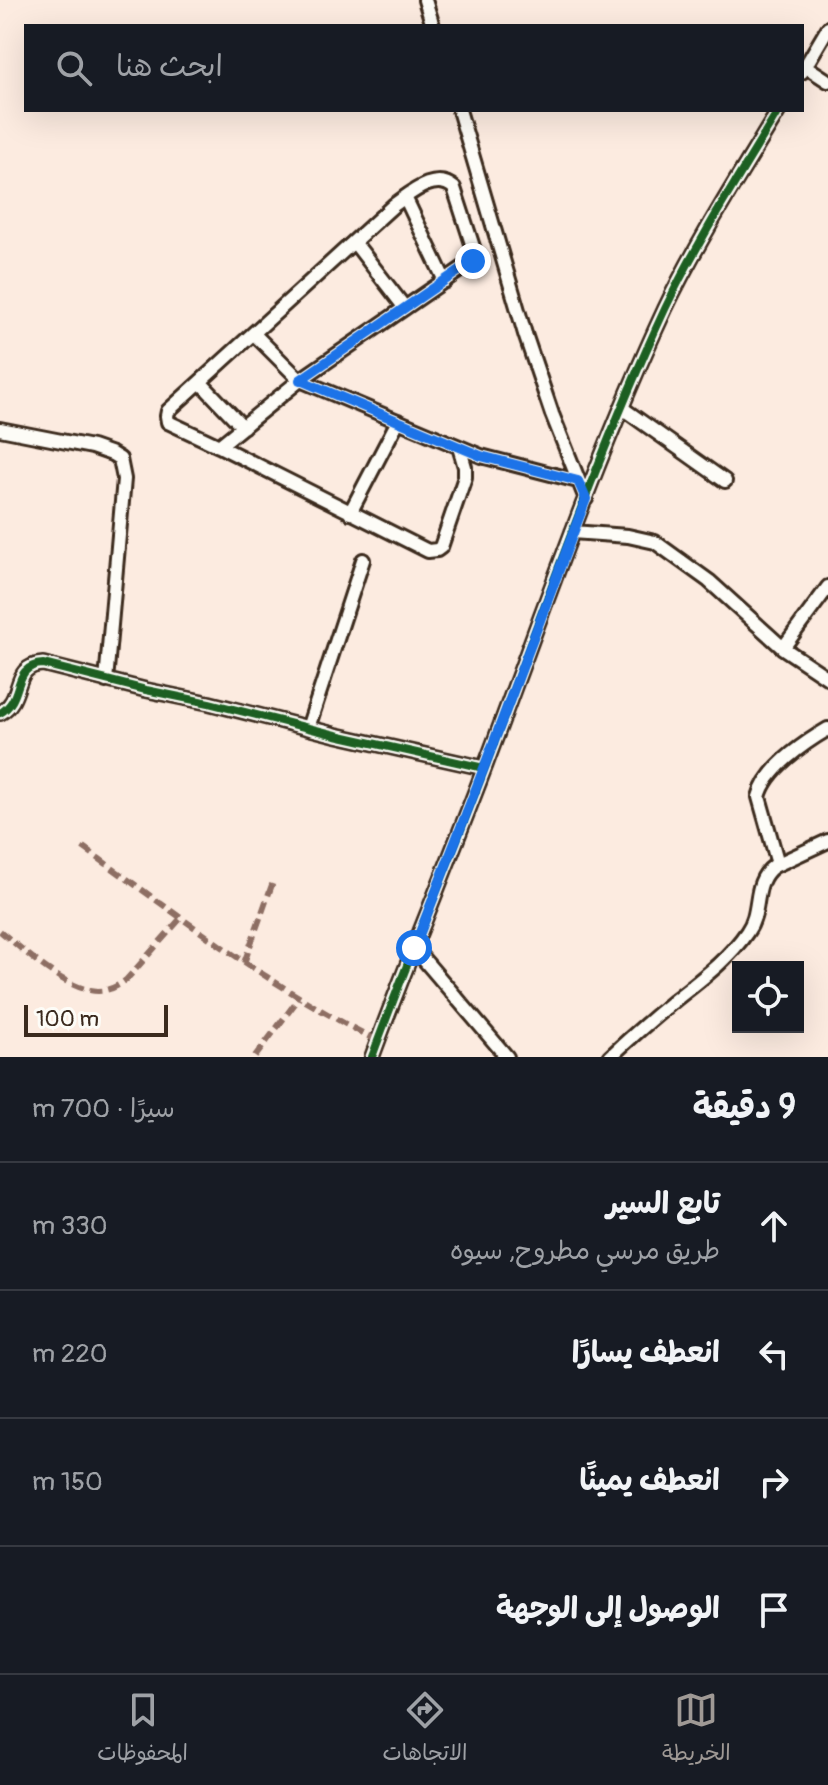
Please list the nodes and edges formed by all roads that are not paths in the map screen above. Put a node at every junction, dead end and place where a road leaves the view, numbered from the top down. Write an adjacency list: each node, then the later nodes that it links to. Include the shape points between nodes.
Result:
1 (425, 0): 2 (street)
2 (432, 24)
3 (828, 28): 4 (street)
4 (804, 69): 5 (street)
5 (828, 81)
6 (460, 112): 21 (street, via 525,334)
7 (778, 112): 15 (street, via 685,270)
8 (405, 197): 9 (street); 10 (street); 10 (street, via 435,182 454,188 475,257)
9 (354, 242): 11 (street); 12 (street)
10 (445, 281): 11 (street)
11 (405, 308): 13 (street)
12 (254, 334): 13 (street); 14 (street)
13 (300, 380): 16 (street); 17 (street)
14 (200, 382): 17 (street); 19 (street, via 168,411 167,419)
15 (622, 408): 22 (street); 23 (street)
16 (398, 421): 20 (street); 24 (street)
17 (243, 427): 19 (street)
18 (0, 429): 30 (street, via 92,447 120,459 124,479)
19 (219, 446): 24 (street)
20 (459, 447): 21 (street); 24 (street, via 465,477 437,550 428,551)
21 (578, 481): 23 (street)
22 (725, 481)
23 (586, 499): 25 (street)
24 (350, 513)
25 (572, 532): 28 (street, via 655,542 709,581); 34 (street)
26 (363, 560): 32 (street)
27 (828, 587): 28 (street)
28 (783, 648): 29 (street)
29 (828, 678)
30 (106, 681): 31 (street, via 33,664 25,669 15,698); 32 (street)
31 (0, 713)
32 (308, 728): 34 (street)
33 (828, 729): 36 (street, via 794,751 760,791)
34 (484, 768): 37 (street)
35 (828, 841): 36 (street)
36 (778, 864): 40 (street, via 763,876 756,914 745,936)
37 (414, 948): 38 (street); 39 (street)
38 (372, 1057)
39 (507, 1057)
40 (610, 1057)

